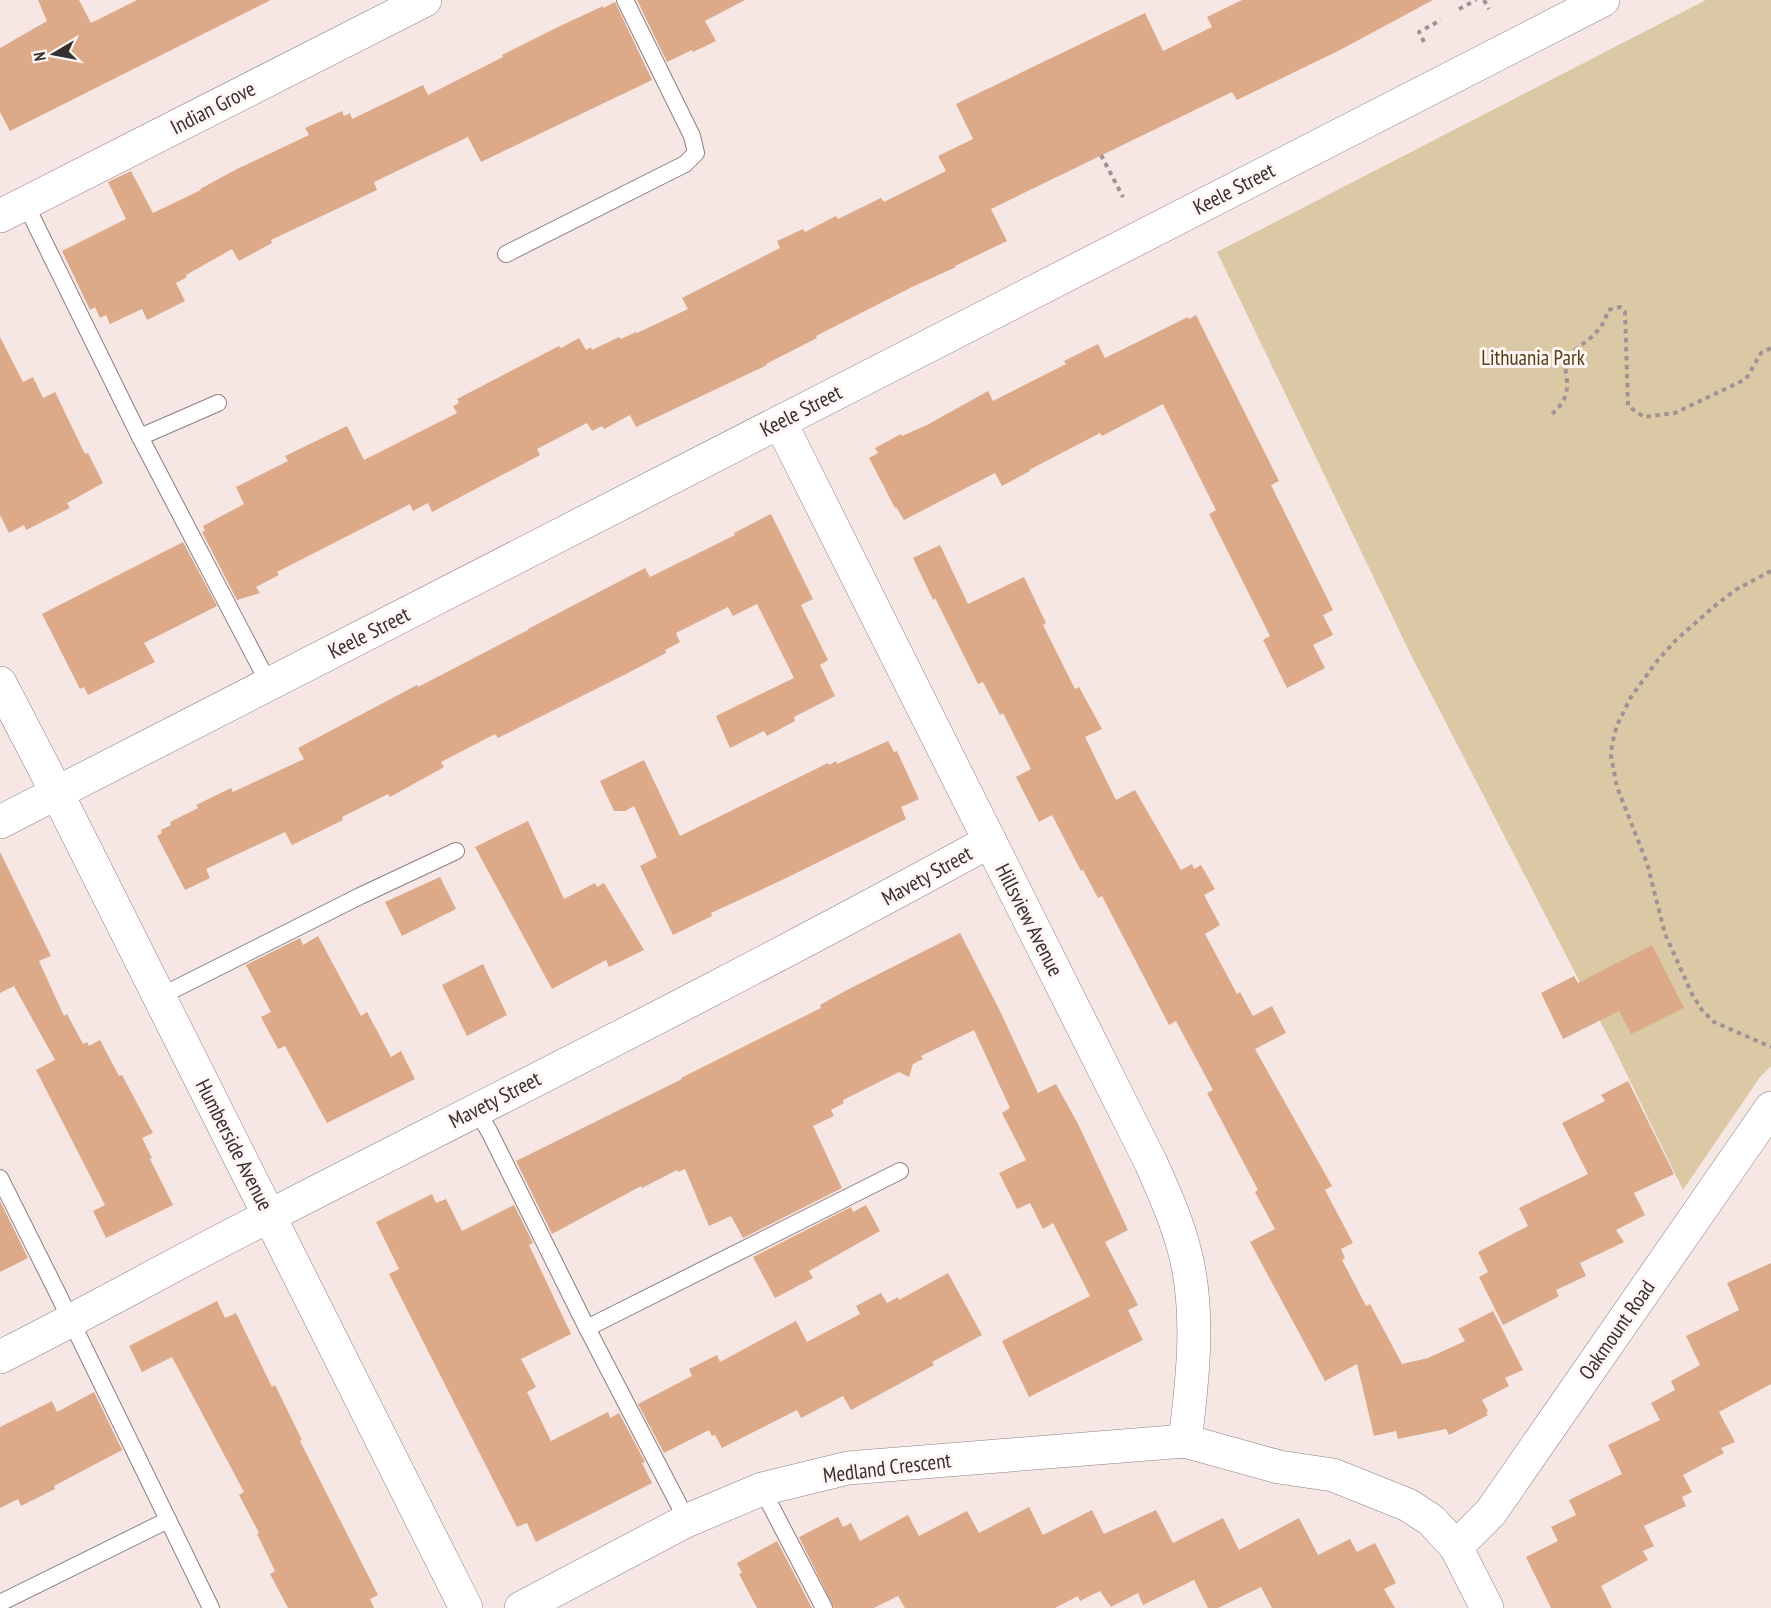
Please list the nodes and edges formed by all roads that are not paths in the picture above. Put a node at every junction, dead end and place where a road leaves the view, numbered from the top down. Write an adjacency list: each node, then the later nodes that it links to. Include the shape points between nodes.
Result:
1 (425, 0): 4 (street, Indian Grove)
2 (625, 0): 5 (lane, via 692,136 696,153 686,165)
3 (1603, 0): 7 (street, Keele Street)
4 (13, 209): 8 (lane)
5 (506, 254)
6 (218, 403): 8 (lane)
7 (780, 422): 10 (street, Keele Street); 13 (street, Hillsview Avenue)
8 (140, 437): 10 (lane)
9 (0, 683): 11 (street, Humberside Avenue)
10 (269, 684): 11 (street, Keele Street)
11 (57, 793): 12 (street, Keele Street); 15 (street, Humberside Avenue)
12 (0, 822)
13 (990, 841): 17 (street, Mavety Street, via 707,993); 24 (street, Hillsview Avenue, via 1172,1211 1190,1277 1194,1337)
14 (456, 851): 15 (lane)
15 (159, 997): 20 (street, Humberside Avenue)
16 (1771, 1108): 28 (street, Oakmount Road, via 1491,1512)
17 (476, 1110): 20 (street, Mavety Street); 22 (lane)
18 (900, 1172): 22 (lane)
19 (0, 1178): 21 (lane)
20 (269, 1216): 21 (street, Mavety Street); 31 (street, Humberside Avenue)
21 (71, 1321): 23 (street, Mavety Street); 26 (lane)
22 (587, 1328): 27 (lane)
23 (0, 1357)
24 (1185, 1441): 25 (street, Medland Crescent, via 848,1468); 28 (street, Medland Crescent, via 1279,1467 1333,1475 1408,1505 1431,1521)
25 (762, 1489): 27 (street, Medland Crescent); 33 (lane)
26 (168, 1520): 29 (lane); 30 (lane)
27 (686, 1521): 32 (street, Medland Crescent)
28 (1456, 1547): 34 (street)
29 (0, 1603)
30 (211, 1608)
31 (466, 1608)
32 (521, 1608)
33 (824, 1608)
34 (1487, 1608)

